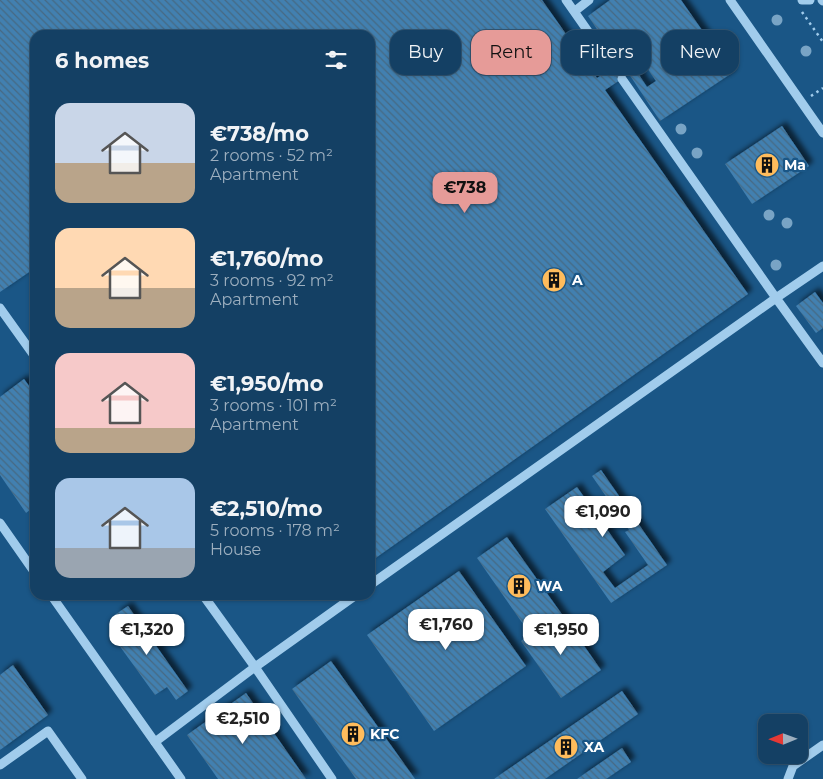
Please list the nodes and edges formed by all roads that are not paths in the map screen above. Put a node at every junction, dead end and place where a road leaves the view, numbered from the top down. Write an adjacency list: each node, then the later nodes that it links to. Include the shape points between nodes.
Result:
1 (566, 0): 6 (lane)
2 (590, 0): 6 (lane)
3 (730, 0): 9 (lane)
4 (810, 0): 5 (lane)
5 (800, 4)
6 (575, 11): 7 (lane)
7 (588, 30)
8 (622, 79): 11 (lane)
9 (823, 133)
10 (823, 266): 11 (lane)
11 (776, 298): 14 (lane); 17 (lane)
12 (0, 308): 13 (lane)
13 (30, 350)
14 (823, 363)
15 (0, 523): 16 (lane)
16 (30, 566)
17 (375, 581)
18 (55, 600): 22 (lane)
19 (207, 600): 21 (lane)
20 (349, 600): 21 (lane)
21 (254, 667): 22 (lane); 27 (lane)
22 (154, 742): 26 (lane)
23 (823, 745): 28 (lane, via 793,766)
24 (0, 765): 25 (lane, via 48,731)
25 (82, 779)
26 (180, 779)
27 (332, 779)
28 (788, 779)

